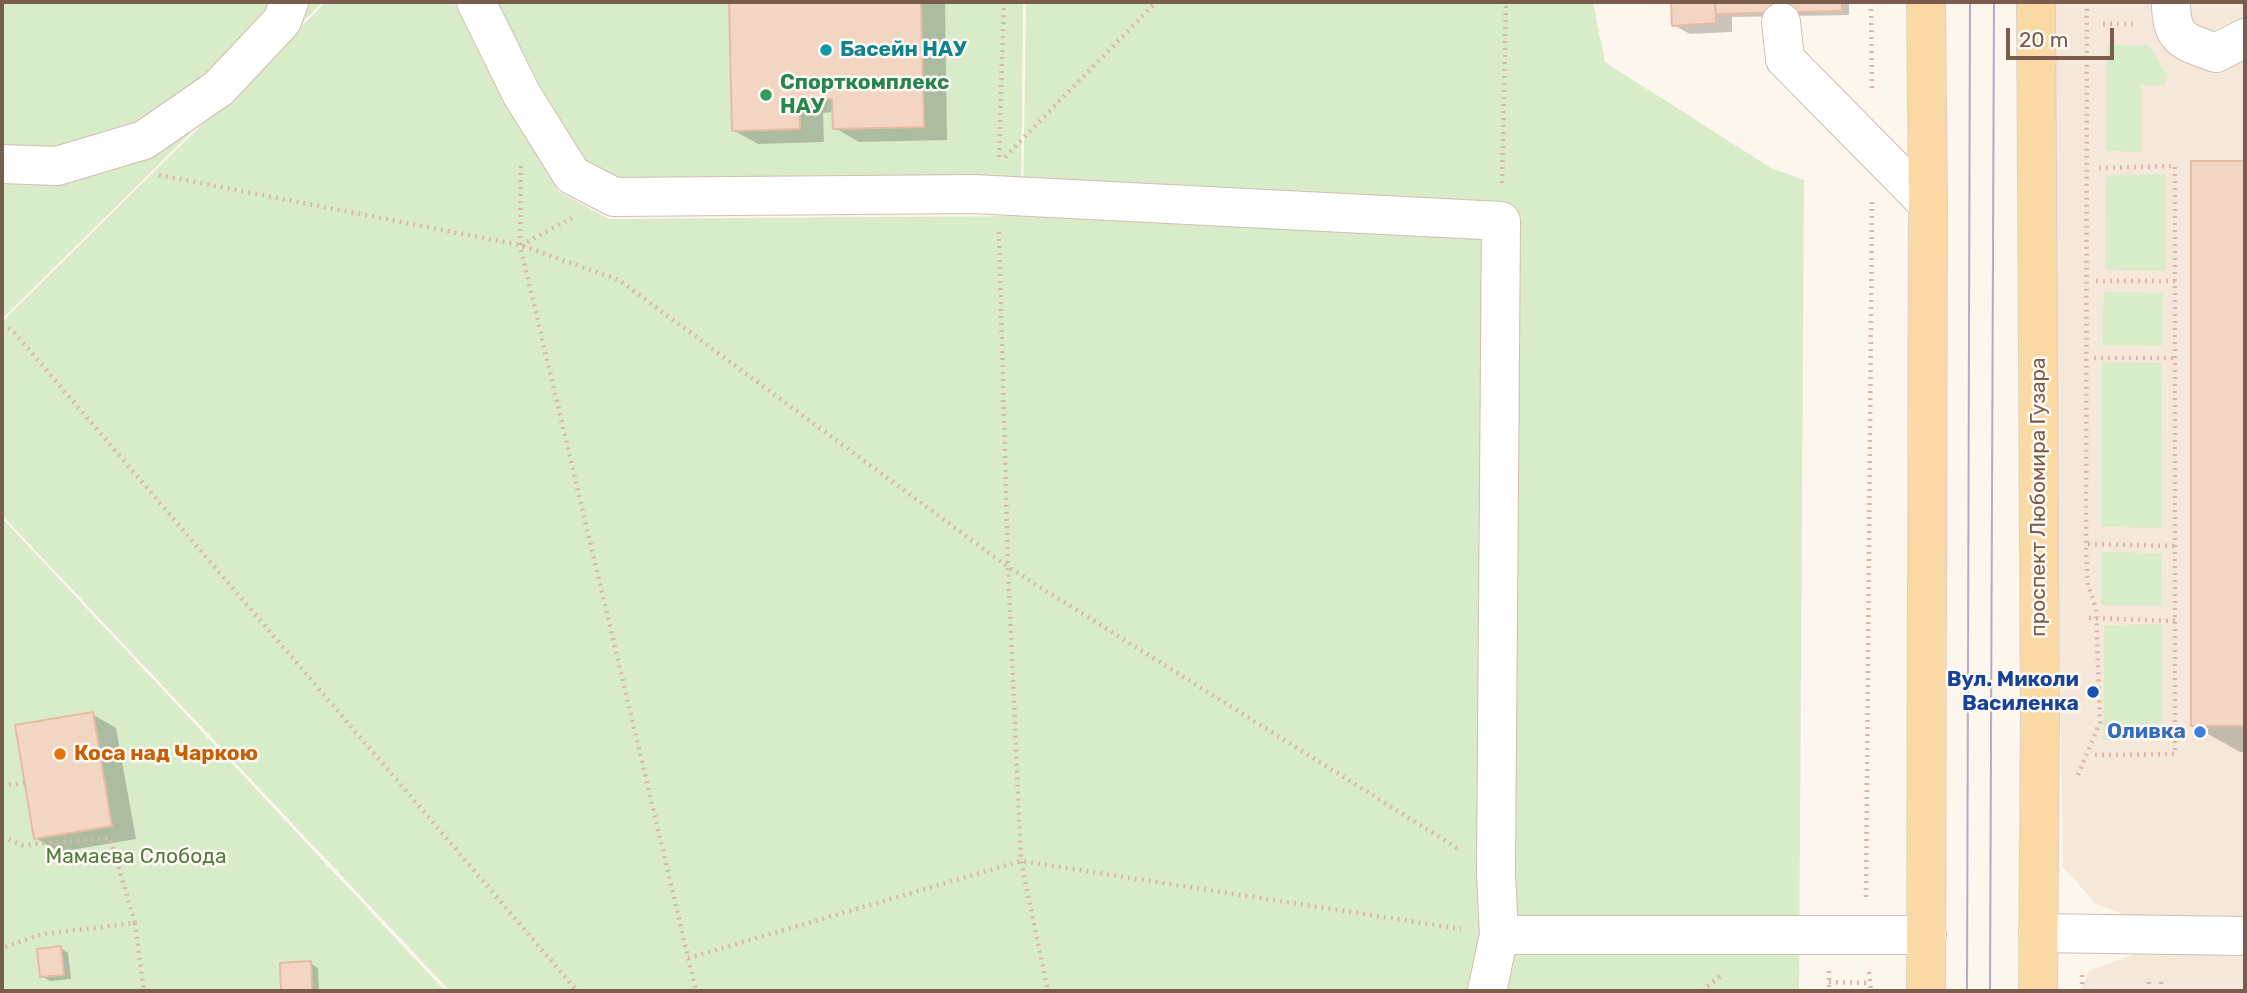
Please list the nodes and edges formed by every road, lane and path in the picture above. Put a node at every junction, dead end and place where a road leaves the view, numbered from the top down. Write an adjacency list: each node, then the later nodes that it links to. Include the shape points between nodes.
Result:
1 (289, 2): 14 (street, via 282,21 219,88 144,140 57,166)
2 (476, 2): 18 (street, via 522,95 572,174)
3 (1004, 2): 4 (path, via 999,163)
4 (1156, 2)
5 (1506, 2): 20 (path)
6 (1871, 2): 13 (path)
7 (1926, 2): 19 (main road)
8 (2036, 2): 41 (main road, проспект Любомира Гузара)
9 (2087, 2): 31 (path, via 2086,553)
10 (2171, 2): 12 (street, via 2171,24 2185,42 2216,53)
11 (1781, 22): 13 (street, via 1785,59)
12 (2245, 38)
13 (1872, 149): 19 (street); 43 (path)
14 (2, 164)
15 (2099, 168): 23 (path, via 2175,166)
16 (153, 174): 21 (path)
17 (998, 195): 18 (street); 20 (street); 29 (path)
18 (614, 197): 21 (path)
19 (1928, 204): 45 (main road)
20 (1501, 221): 39 (street)
21 (520, 245): 29 (path, via 619,280); 48 (path)
22 (2096, 281): 23 (path)
23 (2175, 281): 26 (path)
24 (2, 325): 54 (path, via 13,331)
25 (2094, 358): 26 (path)
26 (2174, 358): 28 (path)
27 (2088, 544): 28 (path)
28 (2175, 546): 32 (path)
29 (1008, 567): 38 (path); 39 (path)
30 (2089, 618): 31 (path)
31 (2096, 618): 32 (path); 34 (path, via 2100,722)
32 (2175, 621): 33 (path, via 2175,754)
33 (2095, 755)
34 (2078, 776)
35 (25, 783): 36 (path)
36 (2, 786)
37 (2, 837): 40 (path, via 22,845 110,838)
38 (1021, 861): 44 (path); 48 (path); 56 (path)
39 (1496, 873): 44 (street)
40 (135, 923): 47 (path, via 42,934); 53 (path)
41 (2038, 933): 42 (street); 60 (main road, проспект Любомира Гузара)
42 (2083, 933): 46 (street); 61 (path)
43 (1866, 934): 44 (street); 45 (street); 58 (path)
44 (1499, 935): 57 (street)
45 (1927, 935): 59 (main road)
46 (2245, 936)
47 (2, 948)
48 (688, 958): 55 (path)
49 (2149, 979): 62 (path)
50 (2161, 981): 63 (path)
51 (1829, 982): 52 (path)
52 (1873, 983)
53 (144, 991)
54 (577, 991)
55 (696, 991)
56 (1048, 991)
57 (1487, 991)
58 (1871, 991)
59 (1926, 991)
60 (2038, 991)
61 (2082, 991)
62 (2149, 991)
63 (2161, 991)

